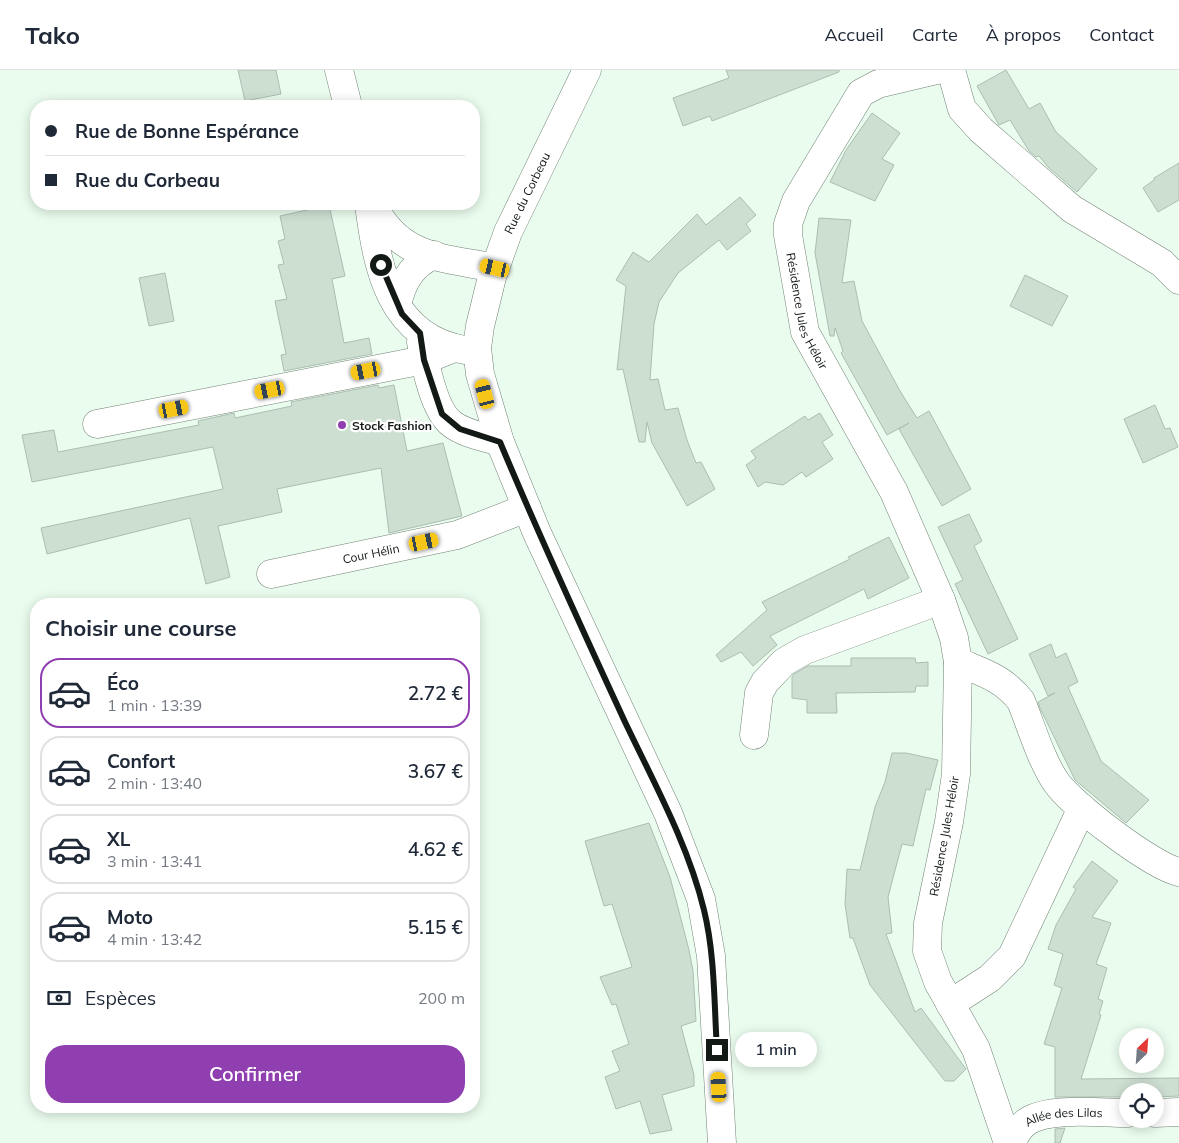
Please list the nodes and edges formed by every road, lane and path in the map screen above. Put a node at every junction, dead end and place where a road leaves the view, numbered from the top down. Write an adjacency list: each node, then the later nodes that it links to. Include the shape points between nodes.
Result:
1 (339, 70): 5 (street)
2 (587, 70): 9 (street, Rue du Corbeau, via 508,232)
3 (937, 70): 19 (street, Résidence Jules Héloir, via 878,84 861,93 796,201 788,224 788,235 805,332 887,479)
4 (951, 70): 10 (street, via 957,98 970,118 1072,209 1162,263)
5 (346, 100)
6 (372, 210): 11 (street, via 376,248)
7 (375, 210): 8 (street, via 399,241)
8 (434, 255): 9 (street); 11 (street, via 419,263 409,274 402,285)
9 (495, 268): 13 (street, Rue du Corbeau, via 480,326)
10 (1179, 280)
11 (397, 305): 12 (street, via 406,320)
12 (420, 333): 13 (street, via 436,342); 14 (street)
13 (466, 350): 14 (street); 16 (street, Rue du Corbeau, via 480,374)
14 (424, 360): 15 (street); 16 (street, via 439,408 447,420 460,429)
15 (97, 424)
16 (500, 442): 17 (street, Rue du Corbeau)
17 (527, 508): 18 (street, Cour Hélin, via 457,535); 28 (street, Rue du Corbeau, via 668,813 701,899 711,956)
18 (271, 574)
19 (941, 600): 20 (street, Résidence Jules Héloir); 21 (street, via 805,650 784,662 759,693)
20 (958, 662): 22 (street, via 1004,682 1013,691 1021,702 1055,780); 24 (street, Résidence Jules Héloir, via 955,790 926,936 931,967)
21 (754, 735)
22 (1082, 808): 23 (street, via 1151,860); 24 (street, via 1012,956 990,978)
23 (1179, 872)
24 (950, 1004): 29 (street, Résidence Jules Héloir, via 976,1049)
25 (1164, 1112): 26 (street)
26 (1179, 1112)
27 (1119, 1113): 29 (street, Allée des Lilas, via 1041,1116 1026,1122)
28 (722, 1143)
29 (1010, 1143)

